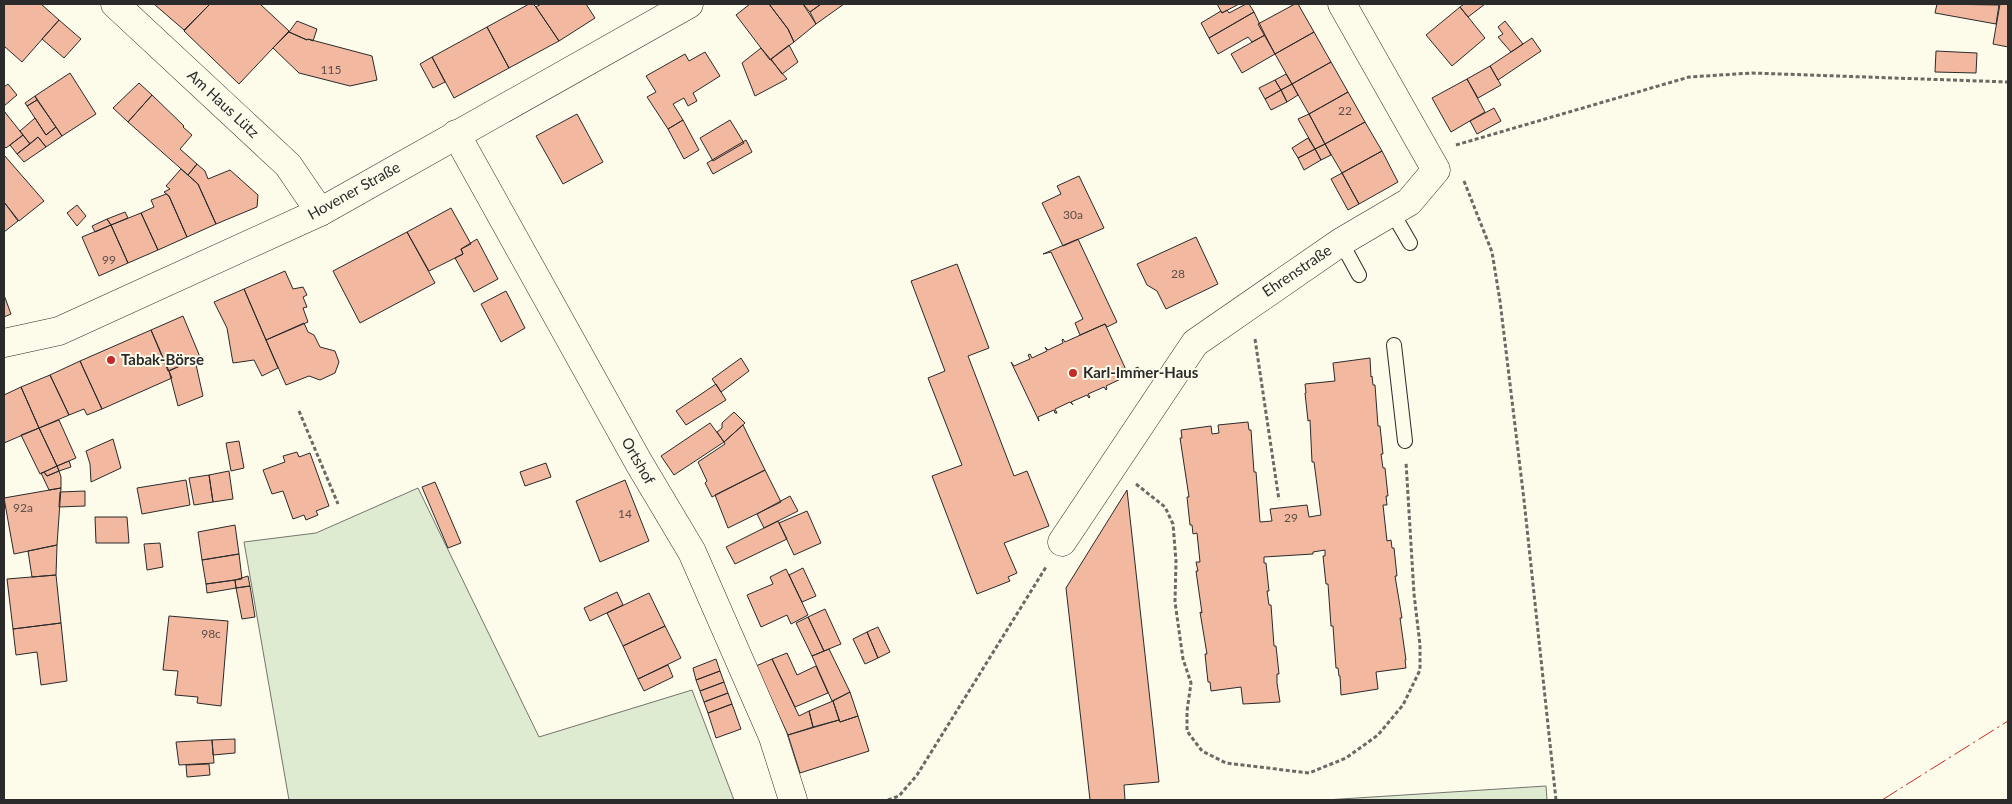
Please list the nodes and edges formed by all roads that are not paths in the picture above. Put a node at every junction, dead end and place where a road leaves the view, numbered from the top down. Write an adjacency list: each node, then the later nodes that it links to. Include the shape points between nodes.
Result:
1 (115, 4): 5 (street, Am Haus Lütz, via 288,165)
2 (689, 4): 4 (street, Hovener Straße)
3 (1342, 4): 6 (street, Ehrenstraße, via 1436,170 1410,202)
4 (456, 134): 5 (street, Hovener Straße); 14 (street, Ortshof, via 692,552 773,737)
5 (320, 212): 10 (street, Hovener Straße, via 58,331)
6 (1392, 212): 7 (street, Ehrenstraße); 8 (lane)
7 (1341, 242): 9 (lane); 13 (street, Ehrenstraße, via 1195,343)
8 (1410, 243)
9 (1359, 274)
10 (4, 343)
11 (1394, 345): 12 (lane)
12 (1405, 442)
13 (1062, 542)
14 (792, 800)

